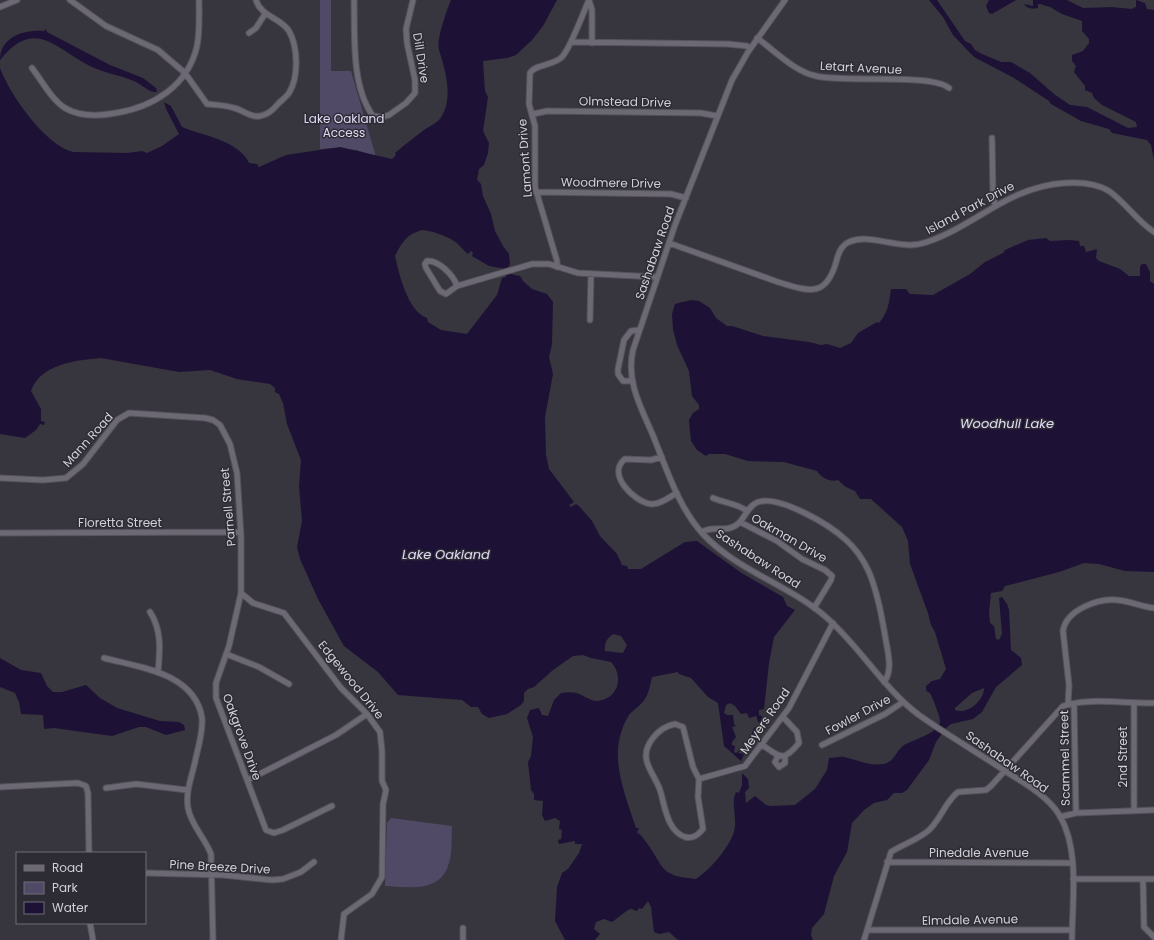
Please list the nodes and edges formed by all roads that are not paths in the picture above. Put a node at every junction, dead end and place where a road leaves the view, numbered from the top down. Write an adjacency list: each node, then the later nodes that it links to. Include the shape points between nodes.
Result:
1 (17, 0): 9 (street)
2 (70, 0): 17 (street, via 106,26 158,50)
3 (199, 0): 17 (street, via 197,46)
4 (256, 0): 10 (street)
5 (354, 0): 6 (street, Dill Drive, via 357,73 368,110 373,116 382,118 406,103 415,93 406,29)
6 (413, 0)
7 (589, 0): 13 (street); 14 (street, via 592,10)
8 (785, 0): 12 (street, Sashabaw Road)
9 (0, 7)
10 (265, 14): 11 (street); 17 (street, via 279,21 288,30 293,40 296,62 296,72 289,94 270,112 256,116 235,108 207,104)
11 (250, 33)
12 (758, 38): 15 (street, Sashabaw Road); 18 (street, Letart Avenue, via 801,70 815,76 833,79 922,80 943,84)
13 (571, 42): 14 (street); 19 (street, Lamont Drive, via 562,57 550,64 534,68 530,73 529,104)
14 (592, 42): 15 (street, via 728,44 746,46)
15 (750, 49): 20 (street, Sashabaw Road, via 732,80)
16 (32, 68): 17 (street, via 60,104 73,112 87,115 135,110 151,104 166,94)
17 (185, 72)
18 (949, 88)
19 (533, 114): 20 (street, Olmstead Drive, via 547,111 635,111); 22 (street, Lamont Drive)
20 (717, 116): 23 (street, Sashabaw Road)
21 (992, 138): 24 (street)
22 (536, 192): 23 (street, Woodmere Drive, via 671,194); 27 (street, Lamont Drive)
23 (686, 198): 26 (street, Sashabaw Road)
24 (995, 205): 25 (street, Island Park Drive, via 1024,191 1044,185 1087,183 1109,191); 26 (street, Island Park Drive, via 947,234 926,243 904,246 872,240 850,241 840,249 833,274 827,283 810,290 778,282)
25 (1154, 232)
26 (669, 243): 29 (street, Sashabaw Road)
27 (557, 267): 28 (street); 30 (street, via 532,264)
28 (591, 274): 29 (street); 31 (street)
29 (657, 277): 32 (street, Sashabaw Road)
30 (457, 286): 30 (street, via 440,266 427,261 426,268 440,291 446,294)
31 (590, 320)
32 (639, 330): 33 (street, Sashabaw Road, via 631,359); 33 (street, via 631,331 624,340 618,369 622,381)
33 (632, 381): 35 (street, Sashabaw Road)
34 (213, 420): 36 (street, Mann Road, via 129,413 117,420 83,464 66,478); 41 (street, Parnell Street, via 220,425 230,444 237,473)
35 (662, 457): 37 (street, Sashabaw Road); 37 (street, via 650,460 625,459 619,471 620,479 631,493 646,503 658,503)
36 (0, 478)
37 (677, 493): 42 (street, Sashabaw Road)
38 (712, 498): 39 (street, via 740,506)
39 (747, 511): 40 (street); 53 (street, via 759,502 778,503 818,520 846,539 868,572 881,614 889,673)
40 (740, 522): 42 (street, Oakman Drive, via 729,529 707,529); 46 (street, Oakman Drive, via 777,541 832,576)
41 (241, 532): 43 (street, Floretta Street); 44 (street, Parnell Street)
42 (702, 532): 46 (street, Sashabaw Road, via 723,552)
43 (0, 534)
44 (241, 575): 45 (street, Oakgrove Drive)
45 (241, 593): 50 (street, Oakgrove Drive); 60 (street, Edgewood Drive, via 253,603 284,613 341,688)
46 (814, 608): 49 (street, Sashabaw Road)
47 (1154, 608): 59 (street, via 1117,600 1079,609 1069,617 1063,631 1069,685)
48 (150, 612): 52 (street, via 157,623 160,650)
49 (833, 623): 53 (street, Sashabaw Road); 61 (street, Meyers Road)
50 (226, 654): 54 (street, via 259,667); 68 (street, Oakgrove Drive, via 215,692)
51 (104, 658): 52 (street)
52 (158, 672): 71 (street, via 174,679 186,689 202,717 198,748)
53 (884, 682): 55 (street, Sashabaw Road)
54 (289, 684)
55 (903, 702): 63 (street, Fowler Drive); 66 (street, Sashabaw Road)
56 (1134, 703): 57 (street); 58 (street); 73 (street, 2nd Street)
57 (1154, 703)
58 (1074, 704): 59 (street); 75 (street, Scammel Street)
59 (1068, 705): 66 (street, via 1063,706 1055,714)
60 (367, 714): 68 (street, via 336,736); 93 (street, Edgewood Drive, via 380,732 382,781 386,790 383,804 382,877 372,894 344,914)
61 (783, 717): 62 (street, Meyers Road); 65 (street, via 797,732 799,742 791,754)
62 (761, 744): 64 (street); 67 (street, Meyers Road, via 744,766)
63 (822, 745)
64 (778, 756): 65 (street); 65 (street, via 776,762 779,767 785,763)
65 (785, 756)
66 (1004, 770): 76 (street, Sashabaw Road, via 1040,794); 79 (street, via 986,790 958,792 930,829 891,852)
67 (699, 779): 67 (street, via 693,767 683,727 675,724 661,730 650,742 647,764 658,785 672,828 686,837 698,836 703,829 698,797)
68 (248, 780): 72 (street, Oakgrove Drive, via 262,822 270,832 283,830)
69 (0, 787): 77 (street, via 82,784 86,786)
70 (106, 788): 71 (street, via 136,784)
71 (187, 790): 82 (street, via 190,816 208,844)
72 (332, 806)
73 (1134, 810): 74 (street); 75 (street)
74 (1154, 810)
75 (1076, 813): 76 (street)
76 (1060, 817): 80 (street, Sashabaw Road, via 1070,841)
77 (88, 852)
78 (314, 862): 82 (street, Pine Breeze Drive, via 301,872 283,879 263,880)
79 (887, 862): 80 (street, Pinedale Avenue); 88 (street)
80 (1072, 863): 83 (street, Sashabaw Road)
81 (146, 873): 82 (street, Pine Breeze Drive)
82 (213, 874): 92 (street)
83 (1073, 879): 84 (street); 89 (street, Sashabaw Road)
84 (1143, 879): 85 (street); 90 (street, via 1144,927)
85 (1154, 879)
86 (90, 924): 91 (street)
87 (463, 928): 94 (street)
88 (867, 930): 89 (street, Elmdale Avenue); 95 (street)
89 (1072, 930): 96 (street, Sashabaw Road)
90 (1154, 938)
91 (93, 940)
92 (213, 940)
93 (341, 940)
94 (463, 940)
95 (864, 940)
96 (1072, 940)

